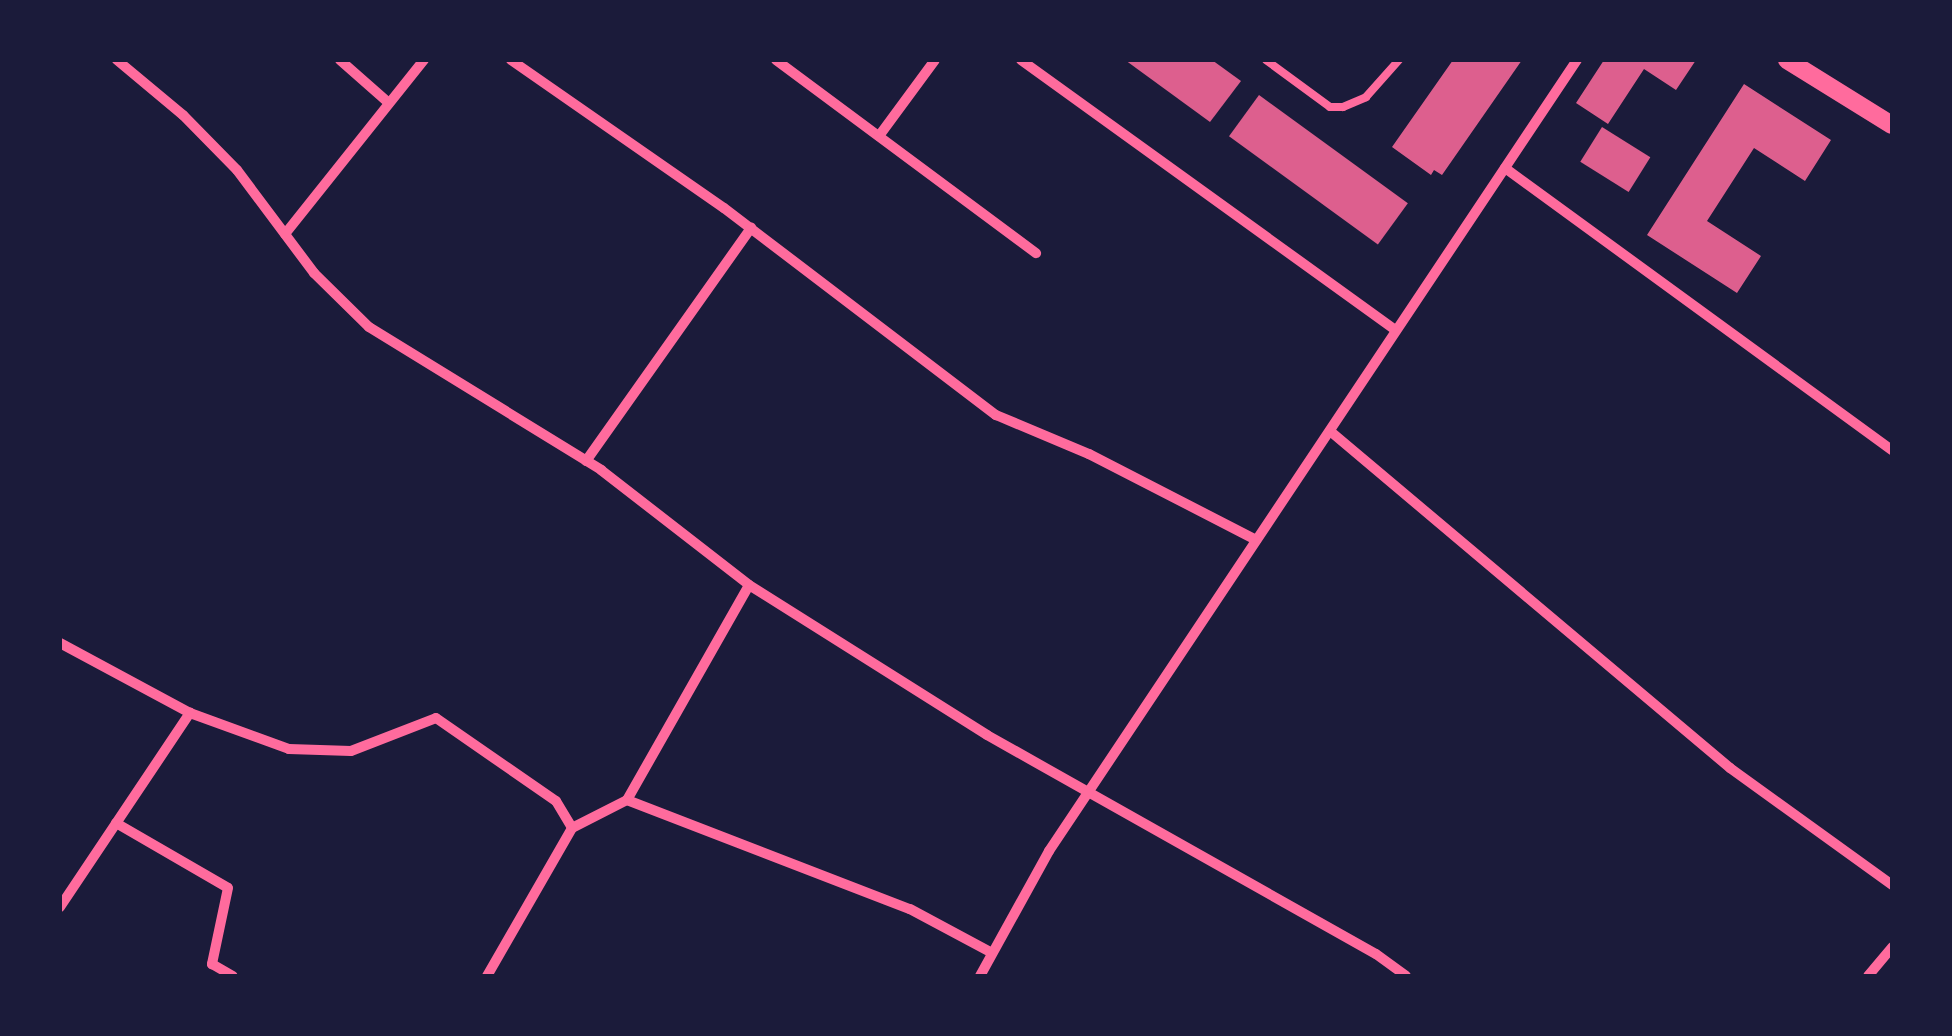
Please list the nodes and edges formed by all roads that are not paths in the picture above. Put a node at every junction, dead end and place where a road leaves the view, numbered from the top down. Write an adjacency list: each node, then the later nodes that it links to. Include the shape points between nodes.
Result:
1 (117, 60): 17 (street, via 211,142)
2 (340, 60): 12 (street)
3 (424, 60): 12 (street)
4 (511, 60): 16 (street)
5 (776, 60): 14 (street)
6 (935, 60): 14 (street)
7 (1020, 60): 19 (street)
8 (1266, 60): 9 (lane, via 1330,107 1366,98)
9 (1399, 60)
10 (1577, 60): 15 (street)
11 (1787, 60): 13 (street)
12 (389, 103): 17 (street)
13 (1892, 125)
14 (878, 136): 18 (street)
15 (1505, 168): 19 (street); 21 (street)
16 (750, 228): 22 (street); 23 (street, via 996,414)
17 (285, 234): 22 (street, via 370,327)
18 (1036, 253)
19 (1396, 330): 20 (street)
20 (1330, 431): 23 (street); 31 (street, via 1730,768)
21 (1892, 450)
22 (586, 461): 24 (street)
23 (1256, 540): 27 (street)
24 (749, 586): 27 (street); 28 (street)
25 (60, 643): 26 (street)
26 (190, 713): 29 (street); 30 (street, via 313,752 351,751 436,718 556,802)
27 (1088, 792): 34 (street); 38 (street)
28 (627, 800): 30 (street); 34 (street, via 910,909)
29 (116, 824): 32 (street); 35 (street, via 228,888 212,964)
30 (572, 828): 36 (street)
31 (1892, 885)
32 (60, 907)
33 (1892, 946): 39 (street)
34 (992, 953): 37 (street)
35 (233, 976)
36 (487, 976)
37 (980, 976)
38 (1406, 976)
39 (1868, 976)

